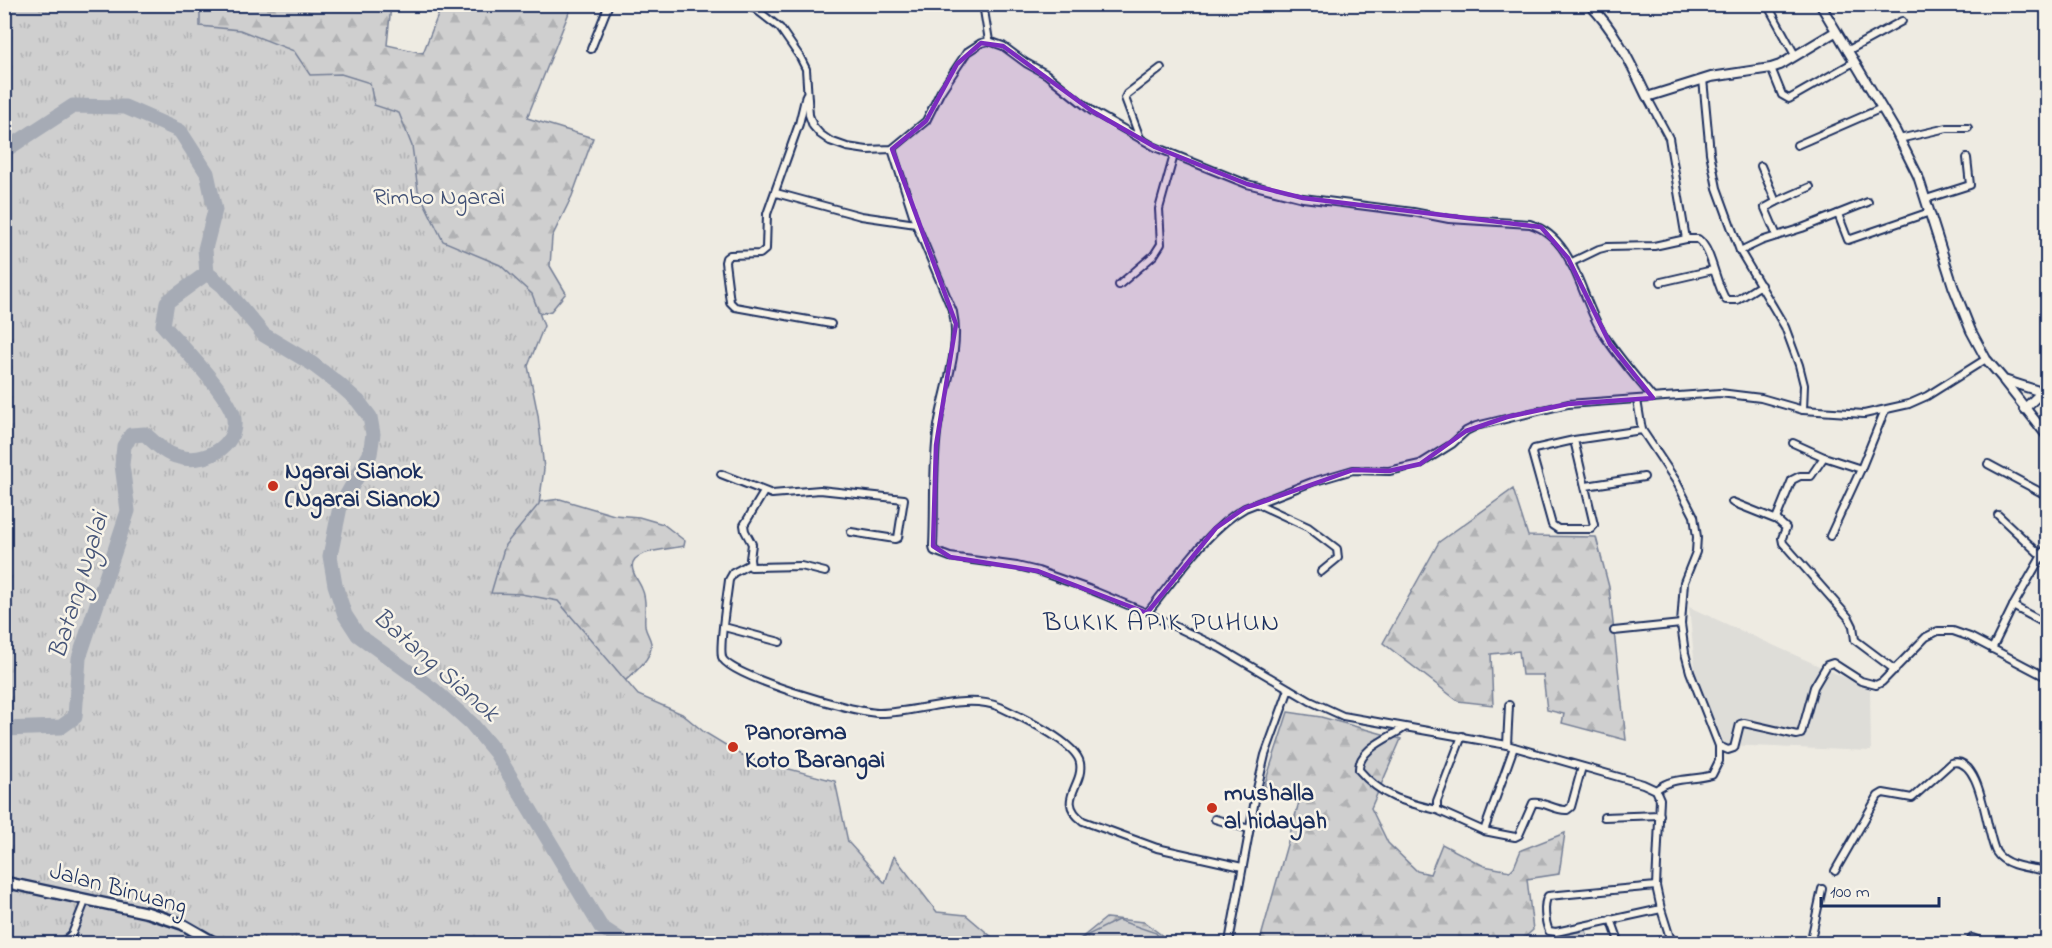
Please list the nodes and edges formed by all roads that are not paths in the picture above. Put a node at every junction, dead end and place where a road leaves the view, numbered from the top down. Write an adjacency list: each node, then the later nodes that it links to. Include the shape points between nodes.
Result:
1 (609, 4): 10 (street)
2 (749, 4): 17 (street, via 790,41 806,69)
3 (983, 4): 9 (street)
4 (1589, 4): 18 (street, via 1614,34)
5 (1767, 4): 12 (street)
6 (1820, 4): 8 (street)
7 (1902, 21): 11 (street)
8 (1835, 32): 11 (street); 12 (street)
9 (989, 41): 21 (street, via 1003,46 1092,111); 24 (street, via 967,52 926,121)
10 (591, 49)
11 (1847, 51): 13 (street)
12 (1795, 56): 15 (street)
13 (1854, 62): 15 (street, via 1789,99 1782,95); 19 (street)
14 (1161, 68): 21 (street, via 1125,98)
15 (1772, 68): 16 (street)
16 (1703, 80): 18 (street); 38 (street, via 1713,171)
17 (808, 89): 24 (street, via 809,115 820,134 847,147); 29 (street)
18 (1647, 97): 37 (street, via 1669,138)
19 (1882, 108): 22 (street); 23 (street)
20 (1968, 128): 22 (street, via 1947,128)
21 (1140, 139): 25 (street)
22 (1899, 139): 30 (street)
23 (1797, 145)
24 (892, 149): 35 (street)
25 (1174, 155): 39 (street, via 1247,184 1303,198 1449,219 1541,227); 42 (street, via 1159,209 1161,244)
26 (1967, 158): 30 (street, via 1970,185)
27 (1761, 166): 31 (street)
28 (1810, 187): 31 (street)
29 (776, 192): 35 (street, via 861,216); 44 (street, via 768,214 766,249 760,254 726,258 730,302 739,308)
30 (1926, 199): 33 (street)
31 (1776, 202): 36 (street, via 1765,208)
32 (1868, 202): 34 (street)
33 (1930, 212): 34 (street, via 1848,240); 45 (street, via 1953,286)
34 (1838, 214): 36 (street)
35 (916, 224): 78 (street, via 956,324 936,445 934,551 1038,571)
36 (1777, 236): 38 (street)
37 (1686, 239): 39 (street, via 1654,246 1607,247); 40 (street, via 1703,243)
38 (1740, 251): 43 (street)
39 (1570, 263): 48 (street, via 1600,330)
40 (1713, 270): 41 (street); 43 (street, via 1726,300 1737,300)
41 (1661, 282)
42 (1119, 285)
43 (1761, 285): 51 (street, via 1785,327 1800,365)
44 (831, 324)
45 (1986, 359): 46 (street); 52 (street, via 1927,396)
46 (2004, 380): 47 (street); 50 (street)
47 (2044, 394): 50 (street)
48 (1653, 398): 49 (street); 51 (street, via 1740,394)
49 (1637, 400): 53 (street); 66 (street, via 1568,404 1507,417 1466,431 1420,464 1389,471 1353,470)
50 (2024, 409): 54 (street)
51 (1803, 410): 52 (street, via 1844,414)
52 (1885, 410): 59 (street)
53 (1642, 430): 55 (street); 79 (street, via 1694,516 1696,552 1684,582)
54 (2048, 437)
55 (1574, 440): 62 (street); 62 (street, via 1537,447 1532,453 1554,528 1593,527)
56 (1793, 443): 57 (street)
57 (1824, 457): 59 (street); 68 (street, via 1812,476 1792,480)
58 (1988, 464): 64 (street)
59 (1861, 469): 70 (street)
60 (721, 474): 63 (street)
61 (1644, 477): 62 (street)
62 (1586, 486)
63 (764, 492): 69 (street, via 780,495 820,490 904,499 898,538); 74 (street, via 744,525 752,544)
64 (2048, 495)
65 (1732, 502): 68 (street)
66 (1258, 504): 76 (street, via 1308,527 1337,549 1338,558); 78 (street, via 1216,528)
67 (1998, 515): 72 (street)
68 (1777, 520): 85 (street, via 1786,528 1783,543 1849,618 1855,640)
69 (851, 532)
70 (1830, 536)
71 (2048, 545): 72 (street)
72 (2041, 555): 73 (street); 77 (street)
73 (2048, 562)
74 (750, 564): 75 (street, via 755,568 801,566); 81 (street, via 733,573 729,580)
75 (825, 572)
76 (1321, 572)
77 (2013, 606): 80 (street); 84 (street)
78 (1147, 612): 87 (street, via 1220,648)
79 (1681, 624): 82 (street); 92 (street, via 1690,672)
80 (2048, 626)
81 (724, 627): 83 (street); 101 (street, via 722,657 730,667 766,683 857,710 894,713 964,702 998,706 1062,739 1077,756 1080,773 1071,807 1083,821 1157,848)
82 (1614, 631)
83 (780, 642)
84 (1992, 649): 85 (street, via 1953,631 1938,631 1926,637); 86 (street)
85 (1895, 670): 92 (street, via 1876,685 1830,663 1814,687 1801,734 1744,723 1740,724 1734,748)
86 (2048, 678)
87 (1289, 689): 89 (street, via 1343,716); 99 (street, via 1265,755)
88 (1509, 705): 91 (street)
89 (1405, 728): 90 (street); 95 (street, via 1361,757 1359,770 1389,796)
90 (1462, 736): 91 (street); 95 (street)
91 (1510, 746): 93 (street); 100 (street)
92 (1719, 746): 94 (street, via 1719,761 1712,776 1676,779)
93 (1582, 767): 94 (street); 100 (street, via 1567,810 1533,803 1519,836)
94 (1656, 790): 96 (street)
95 (1437, 810): 100 (street)
96 (1660, 815): 97 (street); 105 (street)
97 (1604, 817)
98 (1215, 819): 99 (street)
99 (1249, 829): 101 (street)
100 (1484, 831)
101 (1242, 867): 111 (street)
102 (2047, 871): 103 (street, via 2016,865 1996,852 1977,785 1964,764 1957,761 1912,798 1883,793 1878,796)
103 (1836, 872)
104 (4, 882): 107 (main road, Jalan Binuang)
105 (1656, 885): 108 (street); 109 (street, via 1546,898 1547,927 1552,932)
106 (1822, 889): 116 (street)
107 (86, 900): 112 (street, via 72,934); 113 (main road, Jalan Binuang, via 149,913 182,924)
108 (1661, 909): 109 (street); 110 (street)
109 (1611, 919): 114 (street)
110 (1671, 941): 115 (street)
111 (1229, 942)
112 (61, 944)
113 (218, 944)
114 (1620, 944)
115 (1649, 944)
116 (1810, 944)
117 (1969, 944): 118 (street, via 1972,938)
118 (1989, 944)

